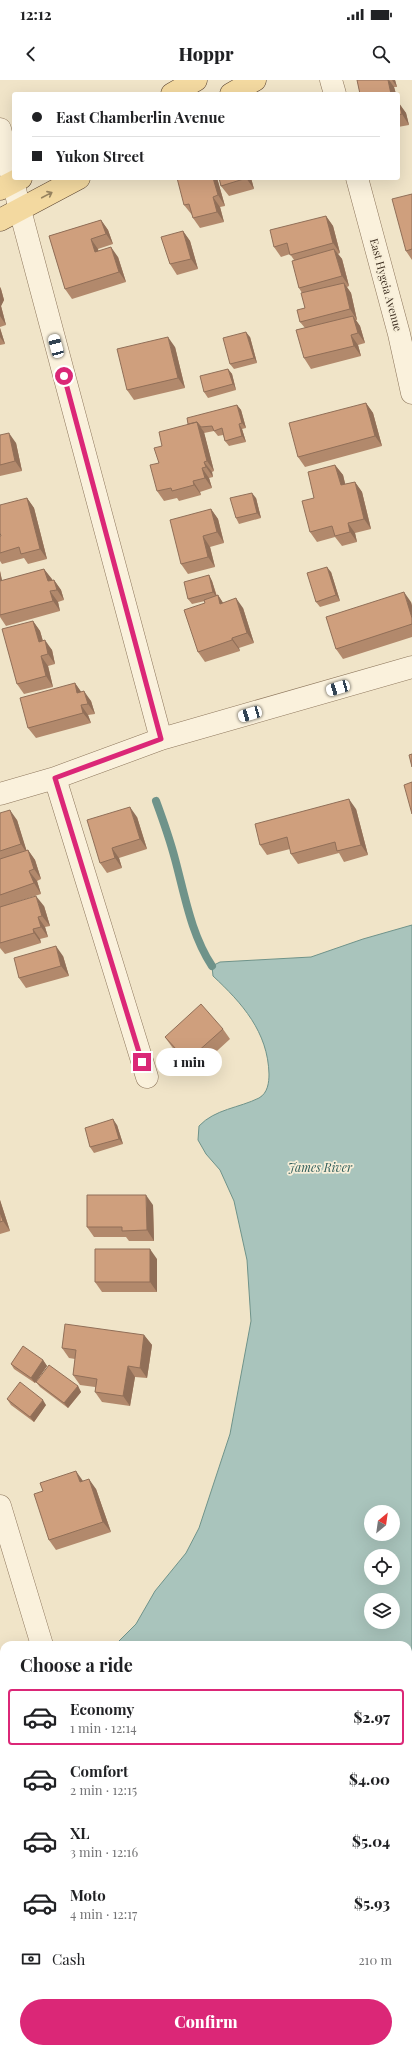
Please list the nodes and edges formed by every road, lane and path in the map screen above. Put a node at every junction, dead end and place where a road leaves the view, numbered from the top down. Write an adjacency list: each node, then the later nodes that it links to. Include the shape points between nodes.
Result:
1 (196, 80): 4 (main road)
2 (255, 80): 5 (main road)
3 (331, 80): 6 (street)
4 (175, 92)
5 (234, 92)
6 (334, 92)
7 (0, 128): 10 (street)
8 (74, 180): 11 (main road, one-way to 8)
9 (358, 180): 13 (street, East Hygeia Avenue)
10 (12, 183): 11 (street)
11 (20, 210): 12 (main road); 16 (street)
12 (0, 220)
13 (406, 333): 14 (street, East Hygeia Avenue)
14 (412, 393)
15 (412, 667): 16 (street)
16 (161, 739): 17 (street)
17 (55, 778): 18 (street); 19 (street)
18 (0, 794)
19 (147, 1077)
20 (0, 1506): 21 (street)
21 (41, 1641)

